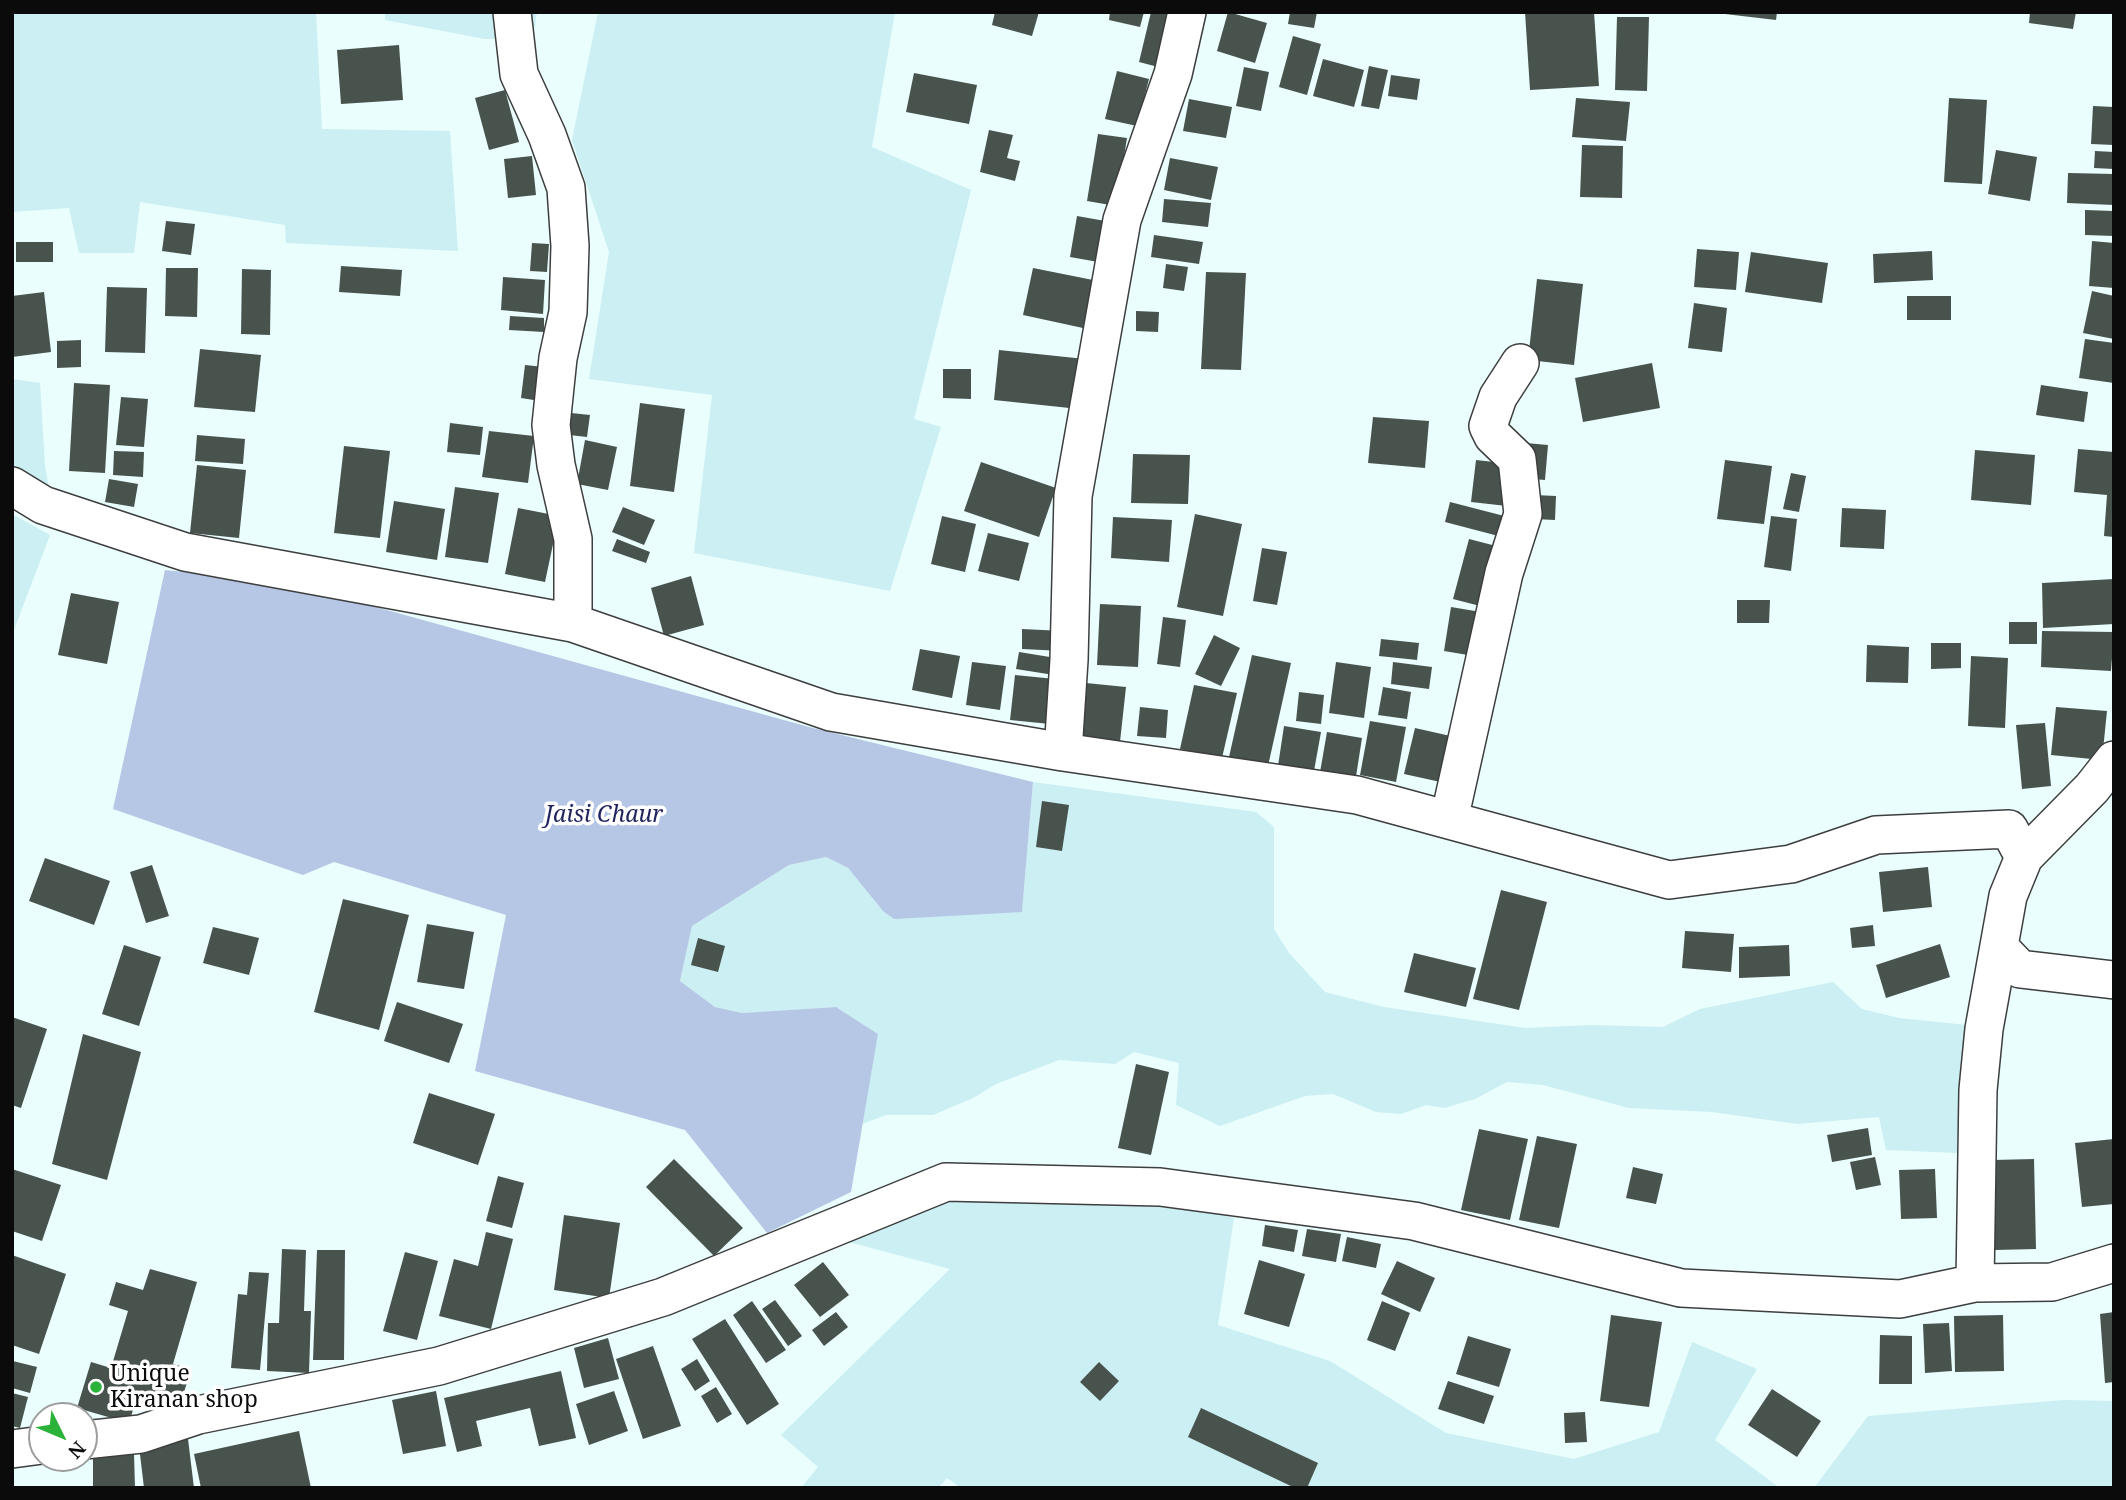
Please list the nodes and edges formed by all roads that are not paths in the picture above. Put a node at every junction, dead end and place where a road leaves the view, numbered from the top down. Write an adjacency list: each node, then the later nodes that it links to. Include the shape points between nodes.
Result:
1 (512, 12): 5 (street, via 519,74 566,188 568,312 551,425 573,539)
2 (1187, 12): 6 (street, via 1173,74 1122,220 1073,496)
3 (1520, 363): 8 (street, via 1498,397 1488,426 1517,459 1523,514 1504,573)
4 (12, 486): 5 (street, via 43,505 185,552)
5 (573, 623): 6 (street, via 831,712)
6 (1063, 752): 8 (street, via 1357,795)
7 (2114, 760): 9 (street)
8 (1449, 820): 9 (street, via 1670,880 1791,864 1876,835 2009,830)
9 (2024, 857): 10 (street, via 2008,896)
10 (1998, 947): 11 (street, via 2020,969); 13 (street, via 1978,1090)
11 (2114, 980)
12 (2114, 1263): 13 (street, via 2052,1282)
13 (1975, 1283): 14 (street, via 1900,1299 1681,1288 1414,1221 1160,1187 946,1182 663,1297 439,1366 198,1415 141,1434)
14 (98, 1439)

